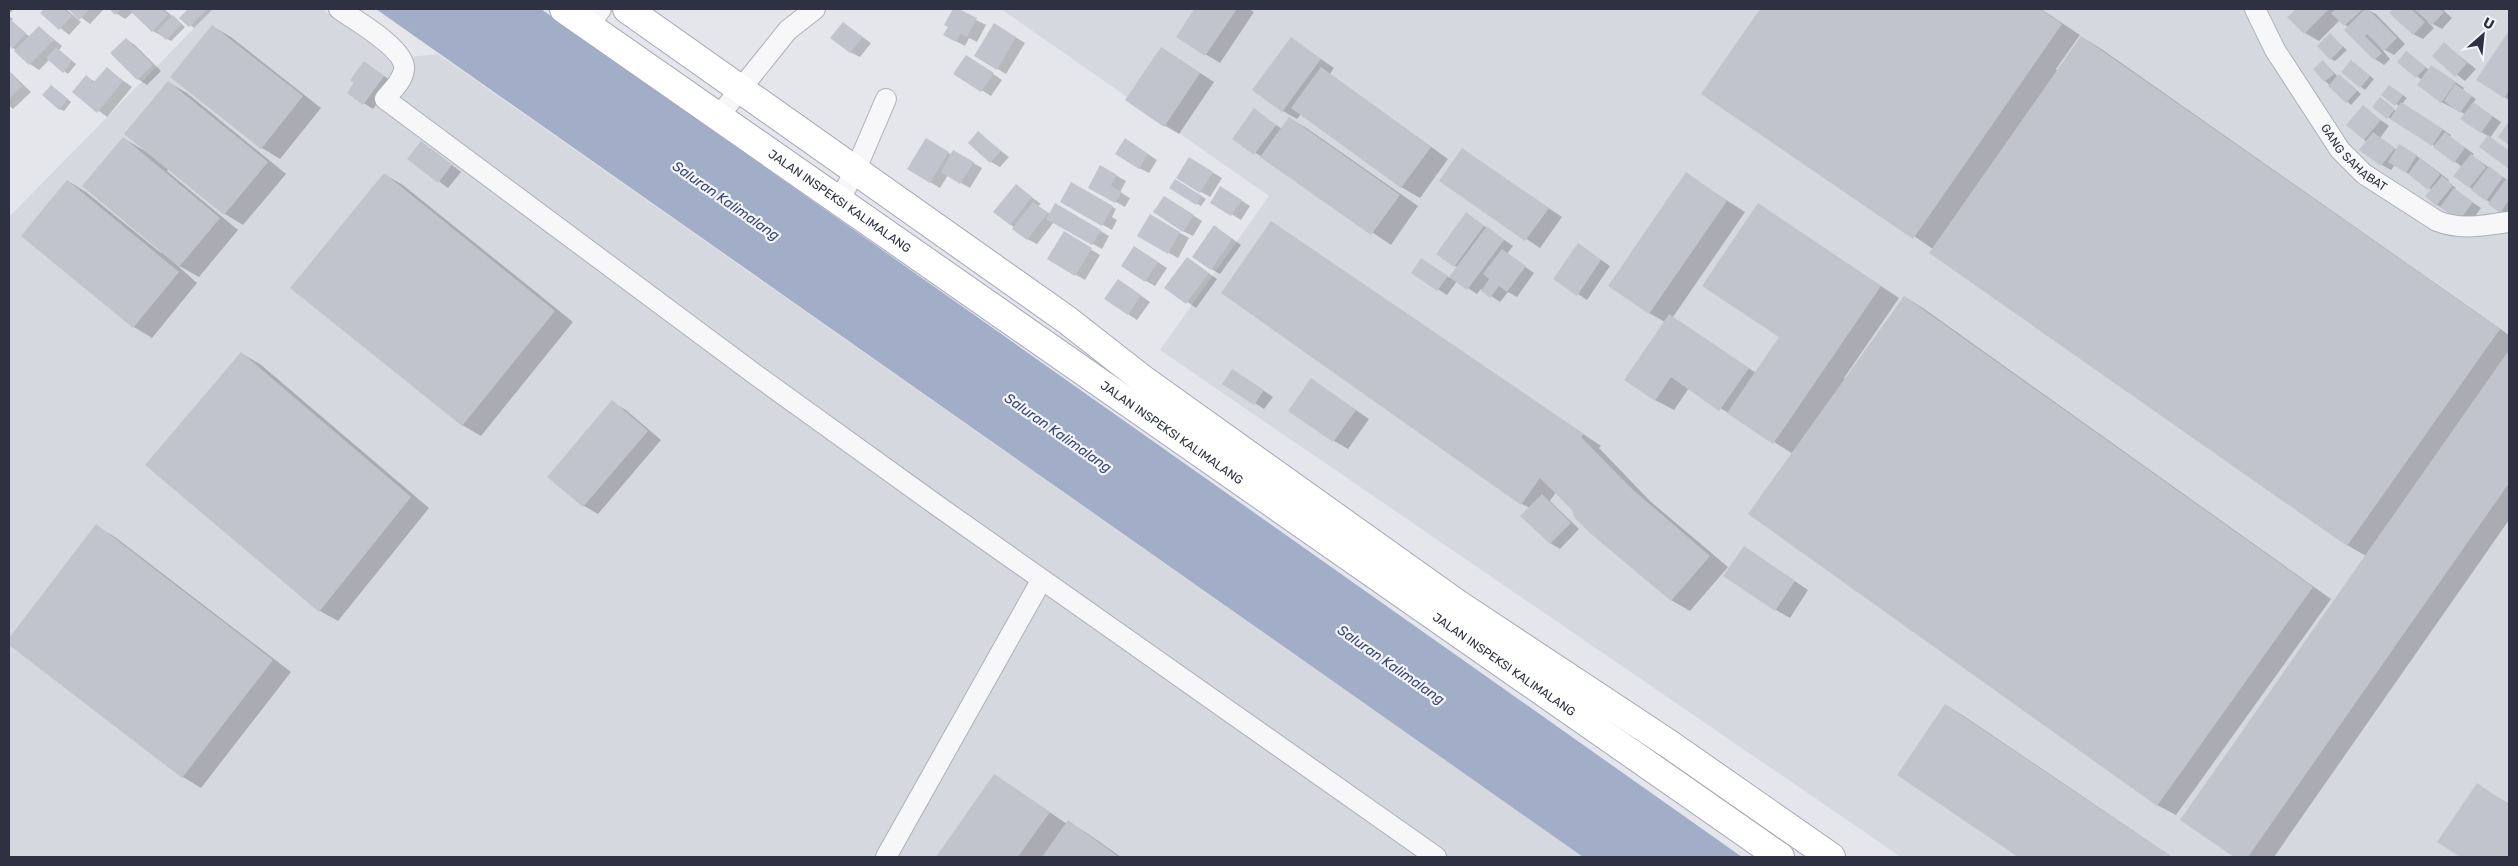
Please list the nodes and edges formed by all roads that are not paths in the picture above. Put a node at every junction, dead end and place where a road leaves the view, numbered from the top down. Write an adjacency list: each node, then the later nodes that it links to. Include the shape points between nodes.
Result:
1 (339, 9): 13 (street, via 392,46 401,57 404,68 401,78 385,99 764,381)
2 (564, 9): 6 (main road, JALAN INSPEKSI KALIMALANG)
3 (628, 9): 7 (main road, JALAN INSPEKSI KALIMALANG)
4 (815, 9): 7 (street, via 788,30)
5 (2255, 9): 12 (street, GANG SAHABAT, via 2275,50 2340,150 2364,174 2450,226)
6 (595, 18): 9 (main road, JALAN INSPEKSI KALIMALANG)
7 (741, 88): 9 (street); 10 (main road, JALAN INSPEKSI KALIMALANG)
8 (886, 99): 10 (street)
9 (718, 117): 11 (main road, JALAN INSPEKSI KALIMALANG)
10 (856, 169): 11 (street); 14 (main road, JALAN INSPEKSI KALIMALANG, via 1456,603)
11 (839, 201): 15 (main road, JALAN INSPEKSI KALIMALANG)
12 (2509, 222)
13 (1041, 581): 17 (street); 18 (street)
14 (1670, 744): 15 (main road); 16 (main road, JALAN INSPEKSI KALIMALANG)
15 (1652, 769): 19 (main road, JALAN INSPEKSI KALIMALANG)
16 (1797, 848): 20 (main road, JALAN INSPEKSI KALIMALANG)
17 (886, 857)
18 (1436, 857)
19 (1780, 857)
20 (1831, 857)

